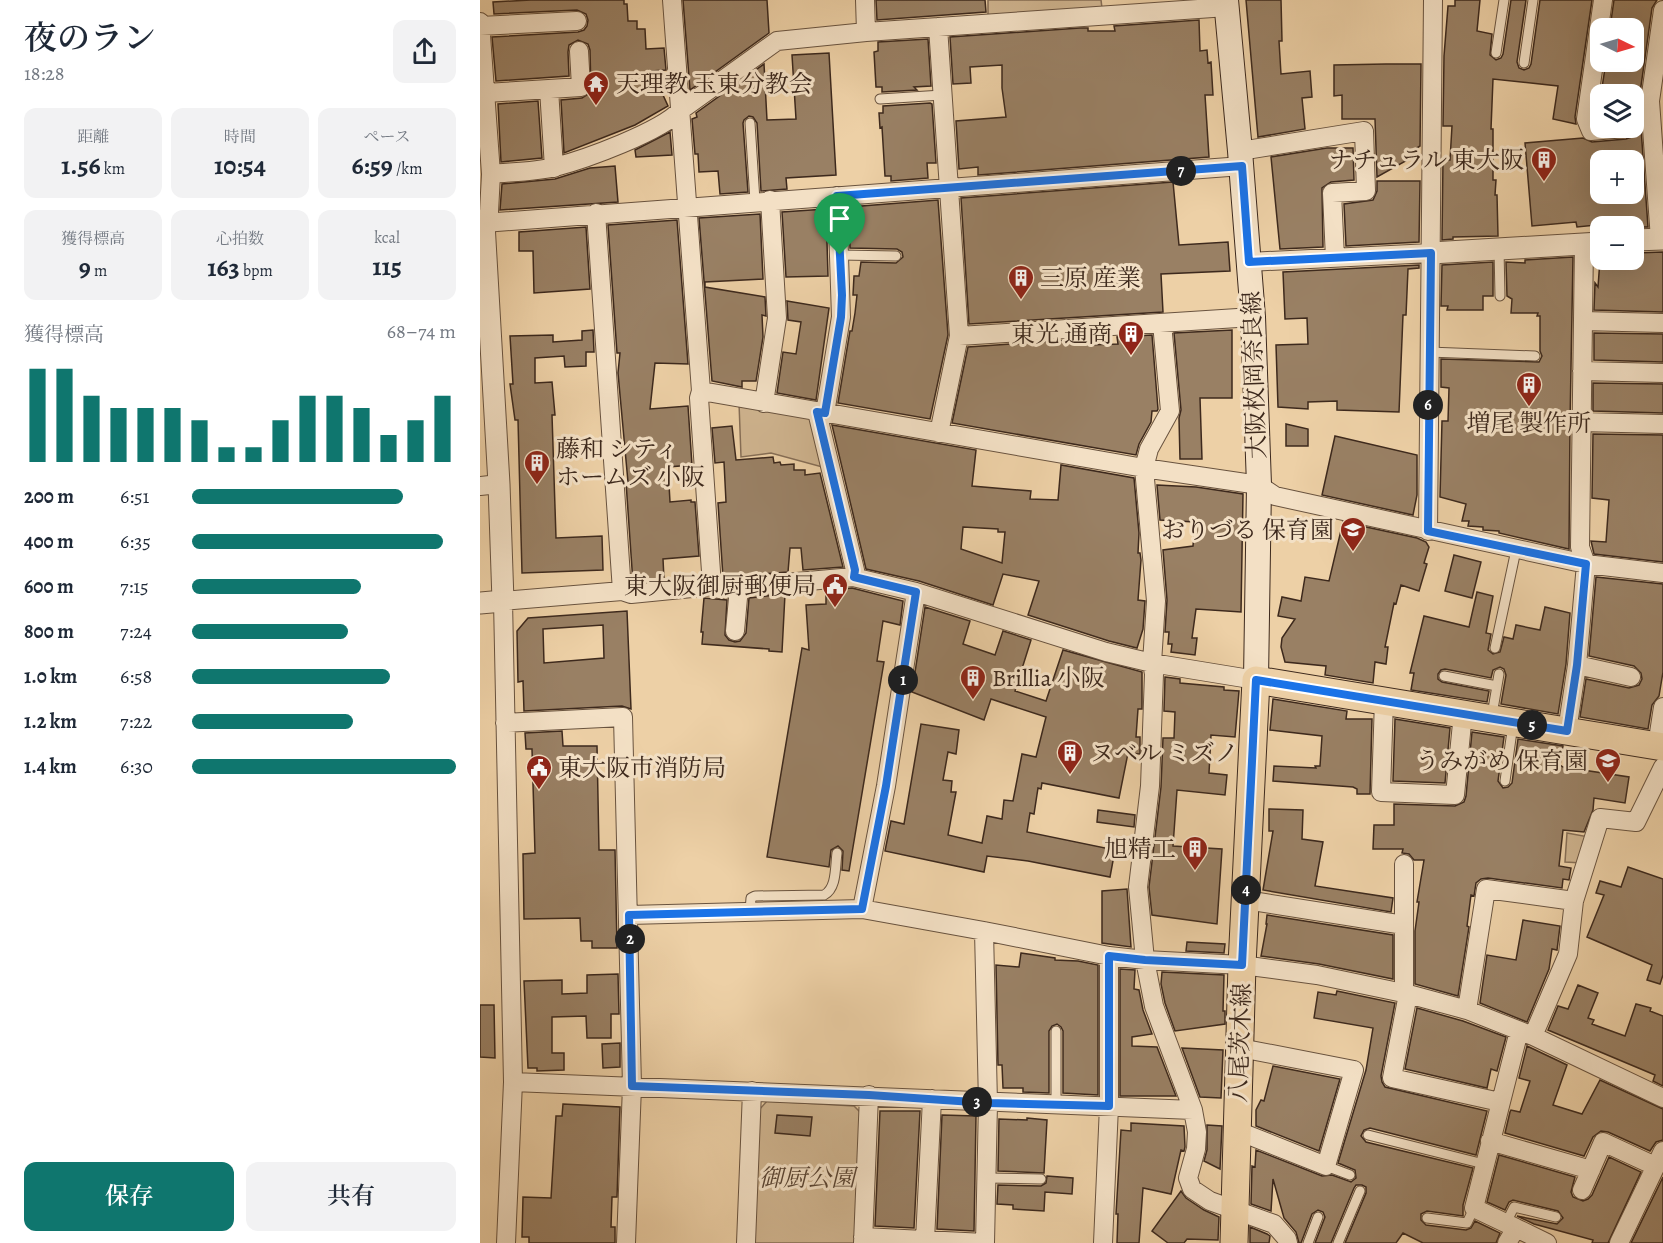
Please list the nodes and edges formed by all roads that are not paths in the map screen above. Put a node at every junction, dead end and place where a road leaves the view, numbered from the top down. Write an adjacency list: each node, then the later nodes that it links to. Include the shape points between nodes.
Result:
1 (672, 0): 23 (street)
2 (864, 0): 13 (street)
3 (1432, 0): 39 (street)
4 (1504, 0): 15 (lane)
5 (1533, 0): 16 (lane)
6 (1603, 0): 17 (street)
7 (1226, 4): 12 (street); 26 (main road, 大阪枚岡奈良線)
8 (1663, 10): 35 (street, via 1650,101)
9 (577, 21): 11 (street)
10 (480, 22): 11 (street)
11 (480, 26): 20 (street)
12 (938, 27): 13 (street); 21 (street)
13 (866, 32): 23 (street, via 777,41)
14 (579, 51): 18 (street, via 581,87)
15 (1496, 53)
16 (1524, 63)
17 (1591, 84)
18 (549, 89): 20 (street); 27 (street)
19 (1590, 91): 25 (street, via 1586,119)
20 (486, 93): 28 (street)
21 (942, 95): 22 (lane); 29 (street)
22 (880, 99)
23 (681, 110): 27 (street, via 629,140); 32 (street)
24 (750, 123): 31 (lane)
25 (1590, 129)
26 (1241, 159): 29 (street); 42 (street, via 1364,131 1366,191 1332,193); 44 (main road, 大阪枚岡奈良線)
27 (554, 168): 28 (street)
28 (491, 174): 34 (street, via 489,212)
29 (948, 188): 30 (street); 50 (street)
30 (837, 196): 31 (street); 40 (street)
31 (762, 200): 32 (street); 56 (street, via 777,318)
32 (687, 207): 33 (street); 55 (street)
33 (596, 213): 34 (street); 71 (street)
34 (482, 223): 62 (street)
35 (1662, 239): 36 (street)
36 (1644, 240)
37 (1590, 243): 38 (street)
38 (1498, 249): 39 (street); 45 (lane)
39 (1431, 253): 42 (street); 51 (street)
40 (840, 255): 41 (lane); 57 (street, via 841,317)
41 (896, 256)
42 (1335, 258): 44 (street)
43 (1590, 260): 47 (street)
44 (1249, 262): 46 (main road, 大阪枚岡奈良線)
45 (1500, 296)
46 (1252, 317): 48 (street); 63 (main road, 大阪枚岡奈良線)
47 (1583, 321): 49 (street); 53 (street)
48 (1162, 323): 50 (street); 61 (street, via 1170,411 1149,449)
49 (1663, 323)
50 (958, 336): 60 (street)
51 (1429, 352): 52 (lane); 64 (street)
52 (1535, 356)
53 (1582, 371): 54 (street); 58 (street)
54 (1663, 373)
55 (701, 391): 56 (street); 69 (street)
56 (764, 403): 57 (street)
57 (821, 412): 60 (street); 68 (street)
58 (1581, 422): 59 (street); 66 (street, via 1580,547)
59 (1663, 424)
60 (939, 433): 61 (street)
61 (1144, 468): 63 (street); 77 (street, via 1156,601)
62 (490, 485): 73 (street)
63 (1259, 485): 64 (street, via 1275,496); 82 (main road, 大阪枚岡奈良線)
64 (1428, 531): 65 (street)
65 (1516, 550): 66 (street); 76 (lane)
66 (1586, 564): 67 (street); 78 (street)
67 (1663, 573)
68 (854, 577): 70 (street); 72 (street)
69 (712, 586): 70 (street); 71 (street, via 631,594)
70 (739, 587): 75 (street)
71 (622, 591): 73 (street)
72 (916, 592): 77 (street); 96 (street, via 886,786)
73 (502, 601): 74 (street); 88 (street)
74 (480, 603)
75 (735, 631)
76 (1495, 648)
77 (1152, 663): 82 (street); 102 (street, via 1150,786 1138,887)
78 (1577, 665): 81 (street); 89 (street)
79 (1499, 674): 83 (lane)
80 (1444, 676): 83 (lane)
81 (1631, 677)
82 (1256, 680): 84 (main road); 94 (main road, 八尾茨木線)
83 (1497, 686): 87 (lane)
84 (1384, 700): 86 (main road); 86 (street, via 1381,792 1455,795)
85 (1663, 707): 90 (street)
86 (1462, 713): 87 (main road)
87 (1502, 720): 89 (main road); 91 (lane)
88 (505, 723): 98 (street, via 623,717); 109 (street)
89 (1567, 731): 90 (main road)
90 (1661, 753): 95 (street, via 1636,822 1600,818)
91 (1505, 781)
92 (837, 853): 97 (lane, via 833,888 824,895 751,898)
93 (1404, 864): 99 (street)
94 (1246, 900): 99 (street); 103 (main road, 八尾茨木線)
95 (1574, 902): 105 (street, via 1486,890); 107 (street, via 1568,954)
96 (862, 909): 97 (street); 100 (street)
97 (750, 912): 98 (street)
98 (629, 915): 110 (street)
99 (1404, 925): 104 (street)
100 (984, 931): 101 (street); 116 (street)
101 (1109, 956): 102 (street); 118 (street)
102 (1145, 960): 103 (street); 119 (street, via 1154,1006)
103 (1242, 965): 104 (street); 108 (main road, 八尾茨木線)
104 (1406, 993): 105 (street); 115 (street, via 1392,1077)
105 (1467, 1011): 107 (street)
106 (1056, 1031): 117 (lane)
107 (1526, 1033): 114 (street); 115 (street)
108 (1240, 1048): 120 (main road, 八尾茨木線); 125 (street, via 1354,1070)
109 (513, 1082): 110 (street); 141 (street)
110 (632, 1086): 111 (street); 142 (street)
111 (752, 1091): 112 (street); 143 (street)
112 (869, 1095): 113 (street); 139 (street)
113 (932, 1098): 116 (street); 140 (street)
114 (1663, 1098)
115 (1500, 1102): 122 (street)
116 (988, 1103): 117 (street); 128 (street)
117 (1056, 1105): 118 (street)
118 (1109, 1106): 119 (street); 145 (street)
119 (1193, 1110): 134 (street, via 1197,1132 1188,1178 1192,1189)
120 (1238, 1131): 125 (street); 134 (main road, 八尾茨木線)
121 (1368, 1135): 124 (lane)
122 (1490, 1142): 124 (street); 126 (street)
123 (1659, 1158): 126 (street, via 1603,1142); 130 (street)
124 (1484, 1164): 133 (street)
125 (1326, 1166): 127 (lane)
126 (1591, 1170): 131 (street)
127 (1350, 1175)
128 (987, 1178): 129 (lane); 144 (street)
129 (1041, 1179)
130 (1655, 1187): 151 (street)
131 (1582, 1190)
132 (1360, 1191): 149 (lane)
133 (1474, 1208): 137 (lane, via 1467,1222); 138 (street)
134 (1236, 1211): 146 (main road, 八尾茨木線); 147 (street, via 1274,1224)
135 (1318, 1217): 148 (lane)
136 (1556, 1217): 138 (lane, via 1514,1207)
137 (1427, 1218)
138 (1510, 1232): 150 (street)
139 (863, 1240): 140 (street)
140 (925, 1240): 144 (street)
141 (506, 1243)
142 (626, 1243)
143 (746, 1243)
144 (985, 1243)
145 (1103, 1243)
146 (1234, 1243)
147 (1288, 1243)
148 (1308, 1243)
149 (1338, 1243)
150 (1547, 1243)
151 (1619, 1243)

